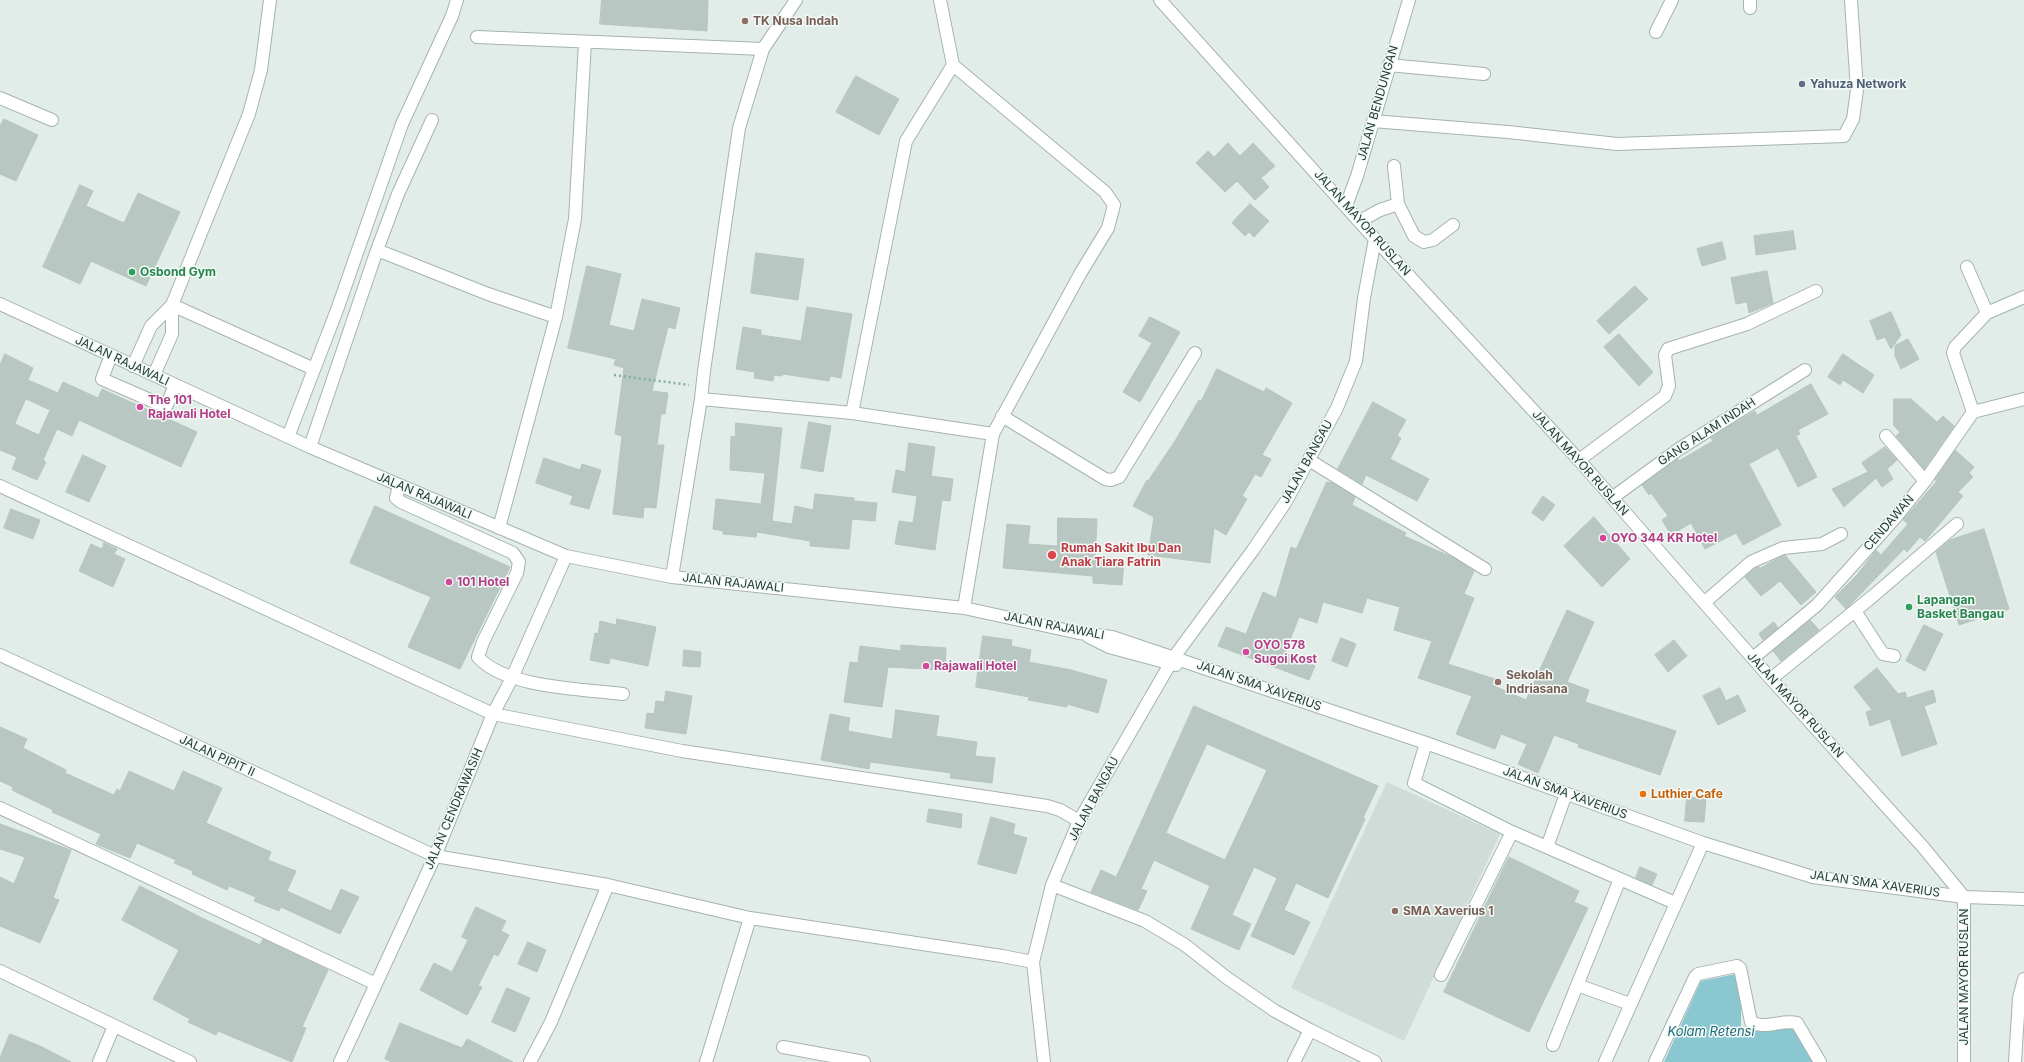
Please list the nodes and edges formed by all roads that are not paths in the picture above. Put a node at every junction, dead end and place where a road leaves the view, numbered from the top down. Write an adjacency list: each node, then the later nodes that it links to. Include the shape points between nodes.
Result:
1 (270, 0): 31 (street, via 261,70 249,114)
2 (457, 0): 37 (street, via 402,124)
3 (796, 0): 12 (street)
4 (940, 0): 13 (street)
5 (1160, 0): 22 (street, JALAN MAYOR RUSLAN)
6 (1409, 0): 14 (street, JALAN BENDUNGAN)
7 (1672, 0): 9 (street)
8 (1851, 0): 19 (street, via 1857,90 1853,119 1844,136 1617,144)
9 (1656, 32)
10 (477, 37): 11 (street)
11 (585, 42): 12 (street); 33 (street, via 575,219)
12 (763, 49): 41 (street, via 739,128)
13 (953, 64): 44 (street, via 906,142); 45 (street, via 1105,192 1114,205 1108,228)
14 (1389, 65): 15 (street); 19 (street, JALAN BENDUNGAN)
15 (1484, 74)
16 (0, 98): 17 (street)
17 (52, 120)
18 (432, 120): 26 (street)
19 (1373, 121): 22 (street, JALAN BENDUNGAN)
20 (1394, 166): 21 (street)
21 (1398, 204): 23 (street, via 1380,210); 24 (street, via 1414,236 1424,242 1433,240)
22 (1346, 206): 23 (street, JALAN MAYOR RUSLAN)
23 (1360, 222): 25 (street, JALAN MAYOR RUSLAN)
24 (1453, 225)
25 (1374, 239): 50 (street, JALAN BANGAU, via 1356,362 1337,408); 51 (street, JALAN MAYOR RUSLAN)
26 (376, 250): 33 (street, via 488,294); 49 (street)
27 (1967, 267): 32 (street)
28 (1816, 292): 51 (street, via 1747,324 1668,349 1665,355 1669,386 1665,396)
29 (2024, 296): 32 (street)
30 (0, 304): 35 (street, JALAN RAJAWALI)
31 (172, 304): 36 (street, via 151,326); 37 (street); 39 (street, via 172,334)
32 (1987, 313): 43 (street, via 1955,347 1953,353)
33 (556, 317): 57 (street)
34 (1195, 353): 45 (street, via 1119,477 1111,480 1105,479)
35 (111, 355): 36 (street, JALAN RAJAWALI); 40 (street, via 102,379 166,407)
36 (133, 366): 39 (street, JALAN RAJAWALI)
37 (314, 369): 48 (street)
38 (1806, 370): 55 (street, GANG ALAM INDAH, via 1679,449)
39 (154, 375): 40 (street, JALAN RAJAWALI)
40 (175, 385): 48 (street, JALAN RAJAWALI)
41 (702, 393): 44 (street); 61 (street)
42 (2024, 400): 43 (street)
43 (1973, 412): 52 (street, CENDAWAN)
44 (852, 413): 46 (street)
45 (1002, 416): 46 (street)
46 (992, 434): 63 (street)
47 (1886, 436): 52 (street)
48 (288, 437): 49 (street, JALAN RAJAWALI)
49 (310, 447): 54 (street, JALAN RAJAWALI)
50 (1310, 460): 60 (street); 68 (street, JALAN BANGAU, via 1253,550)
51 (1580, 460): 55 (street, JALAN MAYOR RUSLAN)
52 (1925, 481): 67 (street, CENDAWAN, via 1817,605)
53 (0, 486): 72 (street)
54 (399, 486): 57 (street, JALAN RAJAWALI); 69 (street, via 396,498 401,502 513,553 519,562 517,573 478,657 490,668)
55 (1612, 498): 62 (street, JALAN MAYOR RUSLAN)
56 (1957, 524): 64 (street)
57 (499, 528): 59 (street, JALAN RAJAWALI)
58 (1841, 534): 62 (street, via 1822,544 1783,548 1751,562)
59 (566, 556): 61 (street, JALAN RAJAWALI); 69 (street, JALAN CENDRAWASIH)
60 (1485, 569)
61 (672, 577): 63 (street, JALAN RAJAWALI)
62 (1705, 602): 67 (street, JALAN MAYOR RUSLAN)
63 (964, 608): 68 (street, JALAN RAJAWALI, via 1079,632 1109,647)
64 (1855, 611): 66 (street, via 1883,654); 70 (street)
65 (0, 655): 80 (street, JALAN PIPIT II)
66 (1894, 656)
67 (1753, 658): 70 (street, JALAN MAYOR RUSLAN)
68 (1172, 660): 73 (street, JALAN SMA XAVERIUS, via 1198,665); 76 (street, JALAN BANGAU)
69 (512, 678): 71 (street); 72 (street, JALAN CENDRAWASIH)
70 (1772, 679): 84 (street, JALAN MAYOR RUSLAN, via 1924,847)
71 (623, 694)
72 (493, 714): 76 (street, via 682,751 1047,806); 80 (street, JALAN CENDRAWASIH)
73 (1426, 743): 74 (street, JALAN SMA XAVERIUS); 77 (street, via 1414,783)
74 (1566, 794): 78 (street, JALAN SMA XAVERIUS); 79 (street)
75 (0, 808): 92 (street)
76 (1079, 821): 83 (street, JALAN BANGAU)
77 (1512, 832): 79 (street); 90 (street)
78 (1703, 843): 84 (street, JALAN SMA XAVERIUS, via 1813,876); 86 (street)
79 (1547, 846): 81 (street)
80 (435, 856): 82 (street, JALAN PIPIT II); 92 (street, JALAN CENDRAWASIH)
81 (1620, 879): 86 (street); 93 (street)
82 (608, 885): 87 (street, JALAN PIPIT II); 102 (street, via 551,1022)
83 (1052, 885): 88 (street, JALAN BANGAU); 96 (street, via 1144,921 1185,945 1275,1011)
84 (1964, 897): 85 (street, JALAN SMA XAVERIUS); 111 (street, JALAN MAYOR RUSLAN)
85 (2024, 899)
86 (1675, 903): 94 (street)
87 (750, 918): 88 (street, JALAN PIPIT II); 103 (street)
88 (1033, 962): 105 (street, JALAN BANGAU)
89 (0, 971): 95 (street)
90 (1441, 975)
91 (2024, 979): 112 (street, via 2019,998)
92 (376, 984): 101 (street, JALAN CENDRAWASIH)
93 (1577, 985): 94 (street); 97 (street)
94 (1630, 1004): 108 (street)
95 (114, 1026): 99 (street); 100 (street)
96 (1310, 1030): 106 (street); 107 (street)
97 (1553, 1045)
98 (782, 1047): 104 (street)
99 (99, 1062)
100 (190, 1062)
101 (340, 1062)
102 (530, 1062)
103 (706, 1062)
104 (864, 1062)
105 (1044, 1062)
106 (1294, 1062)
107 (1374, 1062)
108 (1605, 1062)
109 (1655, 1062): 110 (street, via 1695,977 1698,974 1737,966 1740,968 1751,1022 1765,1025 1788,1021 1797,1023)
110 (1820, 1062)
111 (1964, 1062)
112 (2015, 1062)

